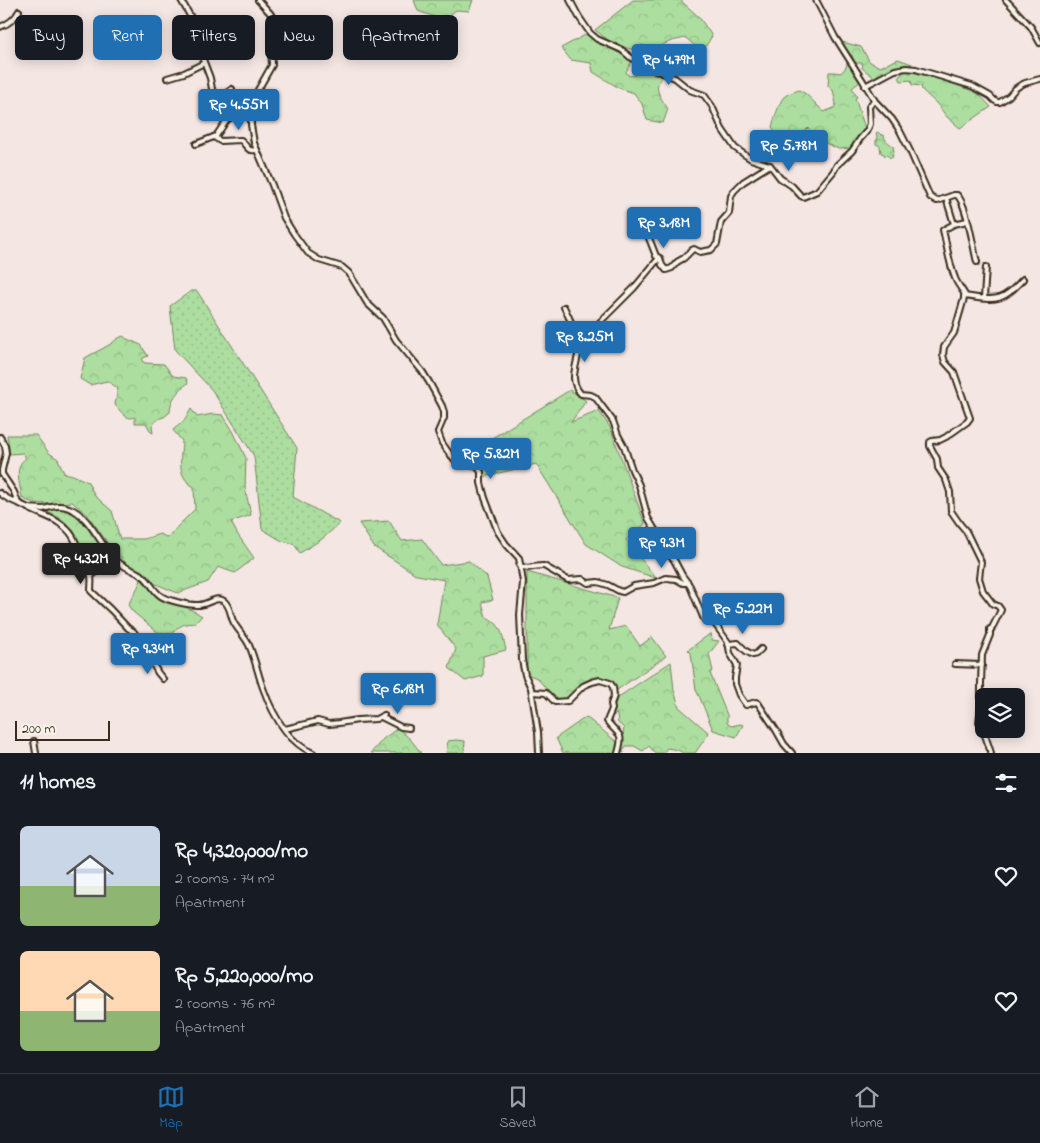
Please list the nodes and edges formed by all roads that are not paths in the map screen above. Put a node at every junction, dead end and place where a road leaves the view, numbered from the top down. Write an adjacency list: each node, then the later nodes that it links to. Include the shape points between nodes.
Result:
1 (181, 0): 9 (street, via 193,21)
2 (258, 0): 16 (street, via 274,19 272,65 254,97)
3 (570, 0): 21 (street, via 597,39 704,95 735,148 751,159)
4 (816, 0): 12 (street, via 834,37)
5 (1006, 0): 8 (street, via 1031,27)
6 (19, 11): 7 (street)
7 (0, 27)
8 (1040, 43)
9 (204, 63): 10 (street); 15 (street)
10 (167, 78)
11 (1040, 79): 12 (street, via 1019,86 1000,102 972,86 916,69 895,70)
12 (865, 86): 14 (street)
13 (232, 88): 15 (street)
14 (874, 100): 21 (street, via 869,107 869,129 815,192 801,196); 22 (street, via 900,131 930,197 937,201)
15 (216, 101): 17 (street)
16 (251, 112): 17 (street); 20 (street)
17 (227, 120): 18 (street)
18 (214, 138): 19 (street); 20 (street, via 220,141 241,140 247,149)
19 (196, 144)
20 (256, 150): 39 (street, via 284,218 302,245 319,260 342,267 349,273 367,303 383,318 429,382 444,412 438,432 442,443 456,461 477,467 481,472 485,498 498,532 517,555)
21 (770, 165): 26 (street, via 743,182 733,193 729,213 721,222 714,248 702,252 692,250 667,270)
22 (946, 198): 23 (street, via 959,196); 25 (street)
23 (968, 221): 25 (street); 27 (street)
24 (630, 223): 26 (street, via 644,227 656,256)
25 (954, 224): 30 (street, via 944,230 953,274)
26 (660, 258): 33 (street)
27 (977, 262)
28 (986, 267): 31 (street)
29 (1023, 279): 31 (street, via 1007,294 994,300)
30 (964, 296): 31 (street); 45 (street, via 954,333 944,347 943,355 954,372 970,418 959,429 930,442 930,445 950,492 951,511 966,531 981,562 979,578 983,590 992,604 1001,609 982,654)
31 (984, 298)
32 (564, 307): 33 (street)
33 (579, 343): 41 (street, via 576,386 581,394 595,397 613,421 648,518)
34 (0, 437): 36 (street, via 6,453 2,474)
35 (0, 493): 36 (street)
36 (18, 503): 37 (street)
37 (28, 508): 38 (street, via 70,508 80,514); 40 (street, via 59,522 71,532)
38 (114, 559): 40 (street); 49 (street, via 143,576 164,598 196,606 218,599 225,602 248,645 263,689)
39 (520, 565): 41 (street, via 527,568 544,566 566,580 604,583 623,592 666,578); 47 (street, via 523,582 520,615 522,660)
40 (91, 576): 46 (street, via 93,594 134,632)
41 (688, 583): 42 (street, via 703,617 716,624)
42 (728, 644): 43 (street, via 738,643 753,655); 55 (street, via 737,665 735,680 739,695 746,705 758,703)
43 (761, 649)
44 (955, 664): 45 (street)
45 (982, 665): 56 (street, via 979,722)
46 (163, 678)
47 (532, 692): 53 (street); 54 (street, via 546,693 557,702 569,700 583,686 595,680 610,683 614,696 607,722 621,738)
48 (409, 728): 49 (street, via 382,716 329,724 318,721)
49 (285, 730): 52 (street, via 305,750)
50 (34, 741): 51 (street)
51 (36, 753)
52 (313, 753)
53 (539, 753)
54 (618, 753)
55 (792, 753)
56 (991, 753)

